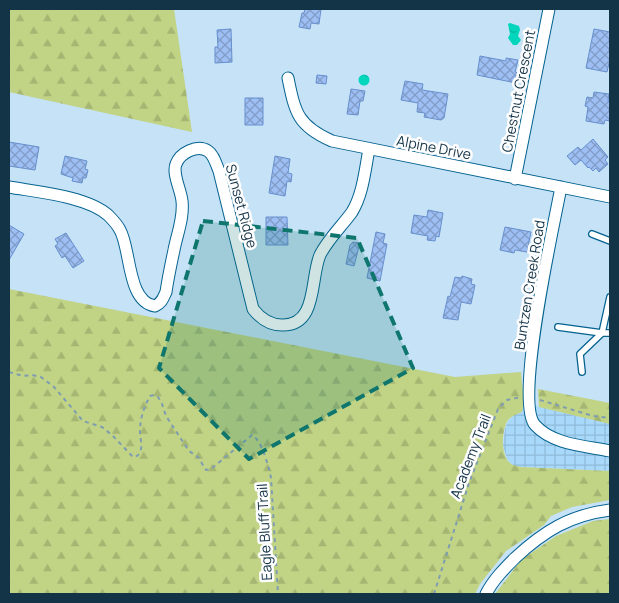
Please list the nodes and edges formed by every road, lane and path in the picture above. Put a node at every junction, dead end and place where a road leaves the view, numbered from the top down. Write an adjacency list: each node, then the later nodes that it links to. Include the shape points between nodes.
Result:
1 (549, 9): 4 (street, Chestnut Crescent)
2 (288, 78): 3 (street, Alpine Drive, via 294,107 313,131 332,142)
3 (369, 149): 4 (street, Alpine Drive); 5 (street, Sunset Ridge, via 356,203 317,263 308,309 299,321 287,325 268,322 253,309 218,171 209,152 191,150 176,162 175,174 182,200 181,220 166,292 163,300 155,306 143,300 135,285 120,230 107,214 87,202)
4 (516, 179): 6 (street, Alpine Drive)
5 (9, 187)
6 (561, 188): 7 (street, Alpine Drive); 16 (street, Buntzen Creek Road, via 536,317)
7 (610, 197)
8 (592, 234): 9 (lane)
9 (610, 241)
10 (610, 297): 13 (lane)
11 (558, 327): 13 (lane)
12 (610, 332): 13 (lane)
13 (602, 333): 15 (lane, via 580,354)
14 (9, 372): 20 (path, Eagle Bluff Trail, via 41,377 83,421 102,427 133,457 140,452 142,414 150,396 154,395 189,451 198,457 206,470 252,435 255,436 272,478)
15 (582, 372)
16 (529, 398): 17 (path, Academy Trail); 18 (street, Buntzen Creek Road, via 532,420 546,434); 21 (path, Academy Trail, via 507,400 498,409 469,483)
17 (610, 418)
18 (610, 451)
19 (610, 510): 22 (street, via 574,518 536,539 507,566)
20 (278, 594)
21 (434, 594)
22 (486, 594)

